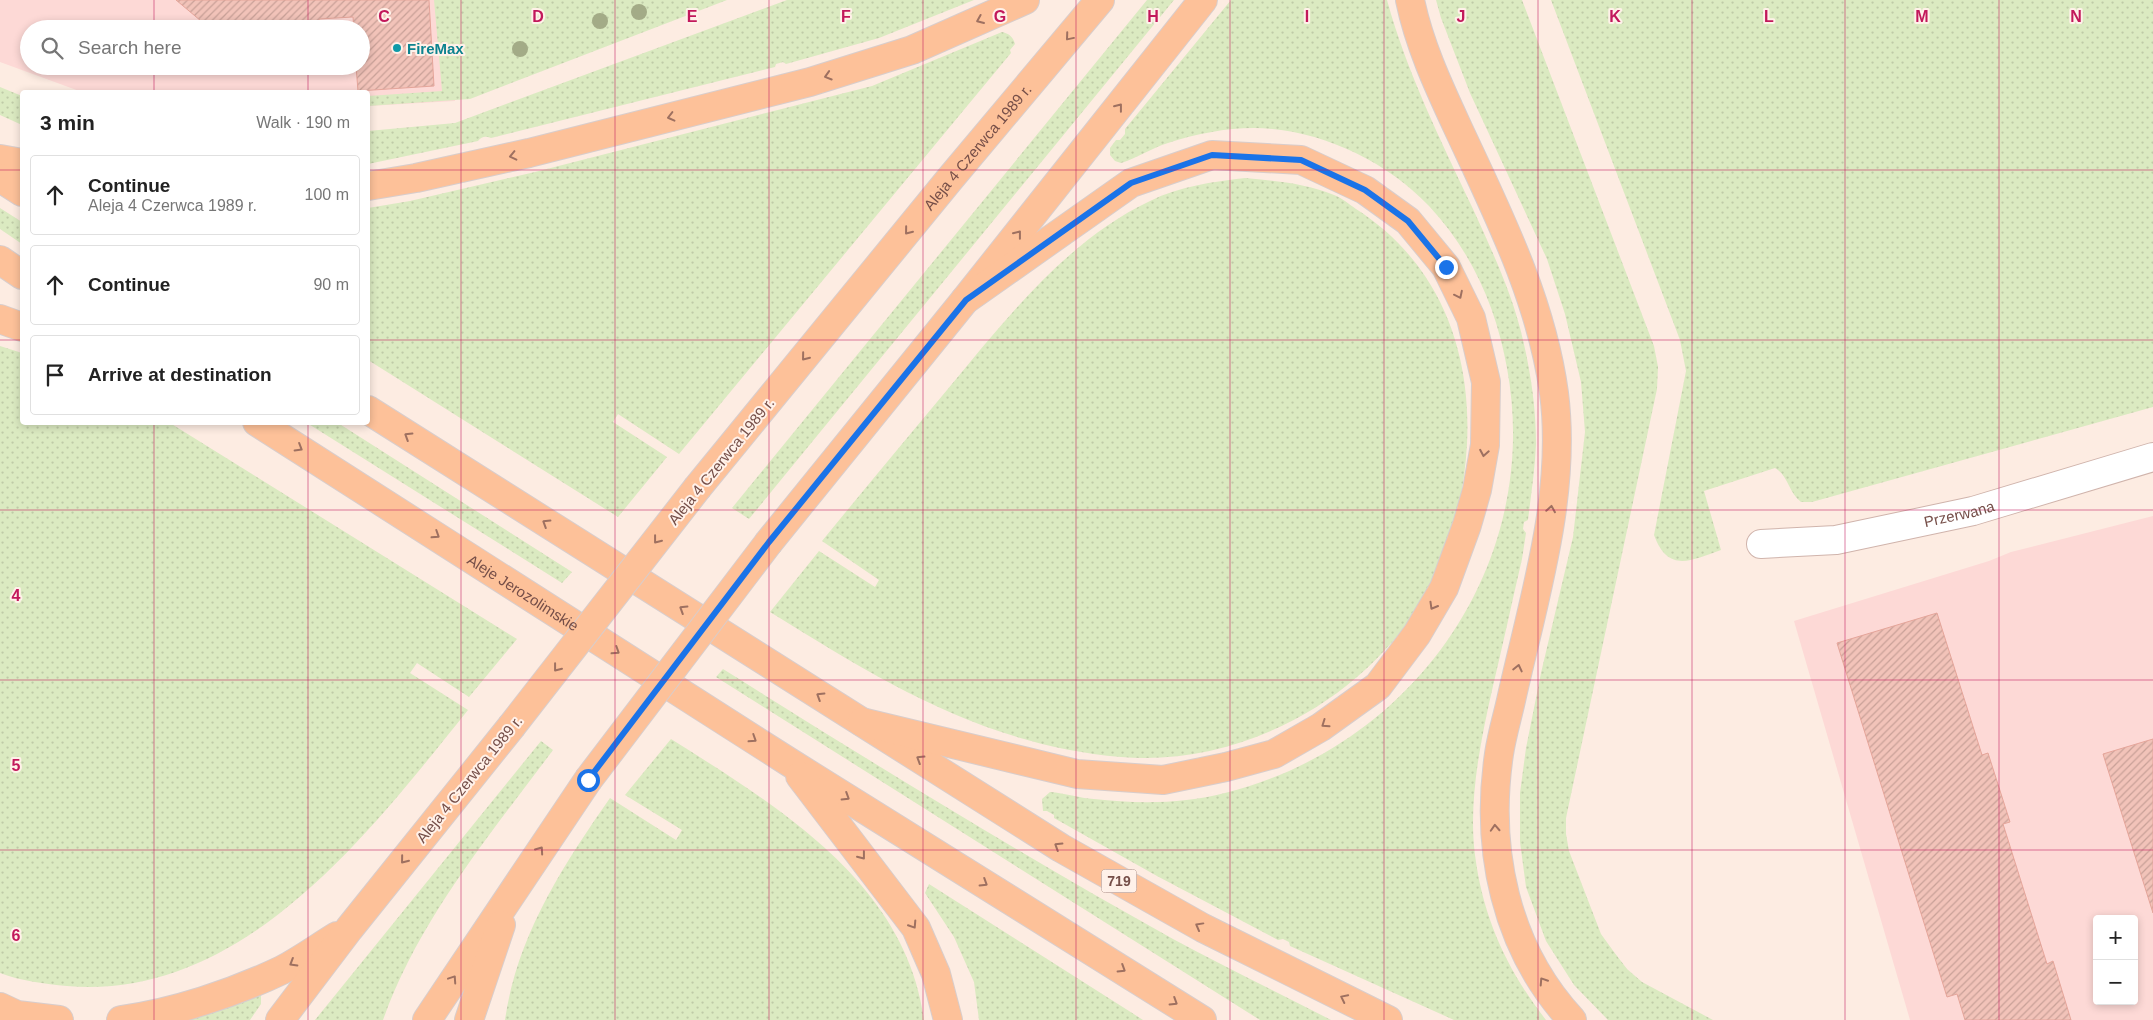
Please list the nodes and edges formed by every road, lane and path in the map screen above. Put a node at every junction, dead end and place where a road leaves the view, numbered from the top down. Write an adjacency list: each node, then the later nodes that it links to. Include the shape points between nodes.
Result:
1 (1025, 0): 8 (main road, one-way to 8, via 912,50 810,82 529,153)
2 (1100, 0): 22 (main road, Aleja 4 Czerwca 1989 r., one-way to 22, bridge, via 698,487)
3 (1203, 0): 12 (main road, one-way to 3)
4 (1410, 0): 32 (main road, one-way to 4, via 1529,959 1510,915 1497,864 1495,815 1499,754 1544,551 1554,489 1557,443 1554,393 1540,325 1519,261 1430,65 1414,22)
5 (0, 159): 6 (main road)
6 (20, 164)
7 (0, 178): 9 (main road)
8 (370, 186)
9 (20, 191)
10 (0, 260): 11 (main road)
11 (20, 274)
12 (966, 300): 19 (main road, one-way to 19, via 1131,183 1212,155 1301,160 1365,190 1408,221 1446,267 1471,318 1486,382 1485,445 1477,490 1444,588 1417,634 1378,686 1320,727 1274,754 1163,780 1077,774); 21 (main road, one-way to 12, bridge, via 588,780 769,542)
13 (0, 319): 14 (main road)
14 (20, 326)
15 (370, 411): 19 (main road, 719, one-way to 15)
16 (262, 425): 20 (main road, Aleje Jerozolimskie, one-way to 20)
17 (2153, 457): 18 (street, Przerwana, via 1973,511 1836,540)
18 (1761, 544)
19 (862, 722): 31 (main road, 719, one-way to 19, via 1203,928 1061,848)
20 (789, 762): 29 (main road, one-way to 29, via 916,928 936,974); 30 (main road, Aleje Jerozolimskie, one-way to 30)
21 (513, 890): 27 (main road, one-way to 21); 28 (main road)
22 (349, 929): 25 (main road, one-way to 25, via 282,970 219,995 145,1017); 26 (main road, Aleja 4 Czerwca 1989 r.)
23 (0, 1007): 24 (main road, via 17,1015)
24 (59, 1020)
25 (121, 1020)
26 (280, 1020)
27 (427, 1020)
28 (469, 1020)
29 (948, 1020)
30 (1202, 1020)
31 (1388, 1020)
32 (1572, 1020)

